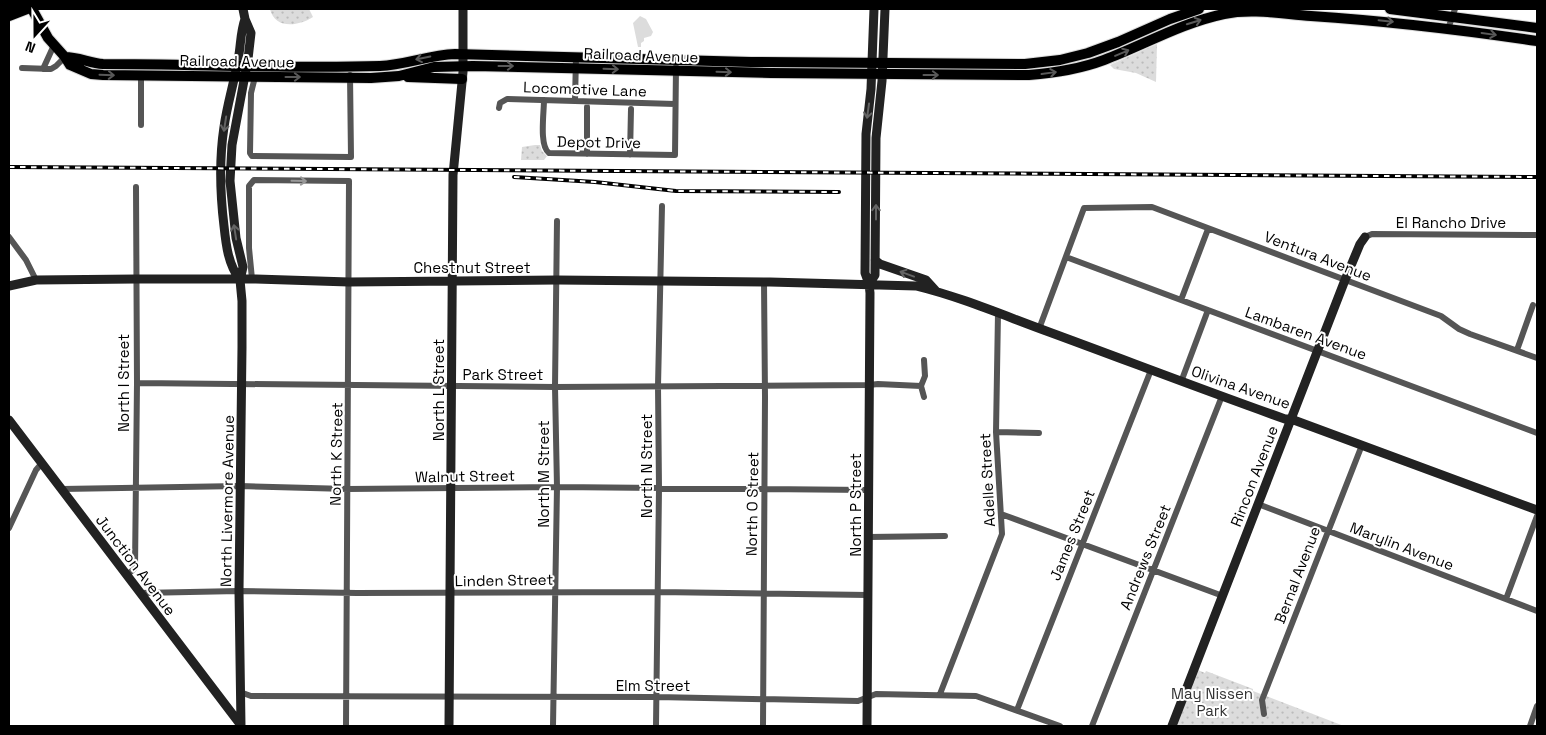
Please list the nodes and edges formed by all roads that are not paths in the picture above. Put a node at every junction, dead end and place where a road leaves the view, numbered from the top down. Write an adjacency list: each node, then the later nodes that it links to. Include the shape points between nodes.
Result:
1 (27, 9): 12 (main road)
2 (32, 9): 16 (main road)
3 (243, 9): 22 (street, North Livermore Avenue, via 251,33)
4 (463, 9): 17 (street, North L Street)
5 (874, 9): 20 (street)
6 (885, 9): 20 (street)
7 (1199, 9): 9 (main road, Railroad Avenue)
8 (1390, 9): 11 (main road)
9 (1186, 11): 20 (main road, Railroad Avenue, via 1103,48 1060,60 1025,64)
10 (1212, 11): 14 (main road, Railroad Avenue, one-way to 14, via 1364,19); 27 (main road, Railroad Avenue, one-way to 10, via 1015,76 1059,72 1103,60)
11 (1454, 12): 13 (main road); 14 (street)
12 (9, 16)
13 (1537, 28)
14 (1448, 29): 15 (main road, Railroad Avenue, one-way to 15)
15 (1537, 41)
16 (54, 45): 18 (main road); 26 (street)
17 (463, 54): 19 (main road, Railroad Avenue); 23 (main road, Railroad Avenue, one-way to 23, via 383,66); 24 (street, North L Street)
18 (65, 57): 22 (main road, Railroad Avenue, via 103,64); 26 (street, via 51,69); 28 (main road, Railroad Avenue, one-way to 28, via 70,65 91,74)
19 (576, 62): 21 (main road, Railroad Avenue); 24 (main road, Railroad Avenue, one-way to 19); 35 (street)
20 (878, 64): 21 (main road, Railroad Avenue); 27 (street, North P Street)
21 (676, 65): 27 (main road, Railroad Avenue, one-way to 27); 36 (street)
22 (242, 66): 23 (main road, Railroad Avenue); 29 (street, North Livermore Avenue)
23 (350, 66): 31 (street)
24 (463, 66): 32 (main road, Railroad Avenue, via 434,67); 33 (street, North L Street)
25 (22, 68): 26 (street)
26 (42, 69)
27 (877, 75): 51 (street, North P Street, one-way to 27); 62 (street, North P Street, one-way to 62, via 866,148 865,273)
28 (141, 76): 29 (main road, Railroad Avenue); 40 (street)
29 (239, 77): 30 (main road, Railroad Avenue); 55 (street, North Livermore Avenue, via 223,135 220,181 226,241 232,269)
30 (255, 77): 31 (main road, Railroad Avenue, one-way to 31); 31 (street, via 251,93 252,156 351,157)
31 (350, 77): 32 (main road, Railroad Avenue)
32 (389, 77): 33 (main road)
33 (462, 79): 58 (street, North L Street, via 454,170)
34 (544, 100): 35 (street, Locomotive Lane); 38 (street, Locomotive Lane, via 506,99); 41 (street, Depot Drive, via 543,144 546,151)
35 (576, 100): 36 (street, Locomotive Lane)
36 (675, 104): 42 (street, Depot Drive, via 675,155)
37 (587, 107): 41 (street)
38 (499, 108)
39 (631, 109): 42 (street)
40 (141, 125)
41 (587, 154): 42 (street, Depot Drive)
42 (630, 155)
43 (136, 187): 52 (street, North I Street)
44 (662, 206): 59 (street, North N Street)
45 (557, 221): 56 (street, North M Street)
46 (1208, 229): 50 (street, Ventura Avenue, via 1152,207 1084,208); 57 (street, Ventura Avenue); 65 (street)
47 (1537, 235): 49 (street, El Rancho Drive, via 1372,234)
48 (9, 237): 54 (street)
49 (1365, 237): 57 (street, Rincon Avenue)
50 (1066, 257): 65 (street, Lambaren Avenue); 69 (street)
51 (875, 260): 62 (street, North P Street, via 875,275); 64 (street, one-way to 51, via 926,280)
52 (136, 278): 54 (street, Chestnut Street); 55 (street, Chestnut Street); 76 (street, North I Street)
53 (252, 279): 55 (street, Chestnut Street); 60 (street, Chestnut Street); 60 (street, North K Street, one-way to 60, via 249,239 251,182 350,182)
54 (36, 280): 63 (street, Chestnut Street)
55 (240, 280): 77 (street, North Livermore Avenue)
56 (557, 280): 58 (street, Chestnut Street); 59 (street, Chestnut Street); 84 (street, North M Street)
57 (1346, 280): 70 (street, Ventura Avenue, via 1441,316 1459,329); 71 (street, Rincon Avenue)
58 (453, 281): 60 (street, Chestnut Street); 80 (street, North L Street)
59 (659, 281): 61 (street, Chestnut Street); 81 (street, North N Street)
60 (349, 282): 79 (street, North K Street)
61 (764, 282): 62 (street, Chestnut Street); 82 (street, North O Street)
62 (869, 284): 64 (street, Chestnut Street, via 916,286); 78 (street, North P Street)
63 (9, 286)
64 (936, 291): 68 (street, Olivina Avenue)
65 (1181, 300): 67 (street, Lambaren Avenue)
66 (1533, 305): 70 (street)
67 (1208, 310): 71 (street, Lambaren Avenue); 75 (street)
68 (998, 313): 69 (street, Olivina Avenue); 89 (street, Adelle Street)
69 (1039, 329): 74 (street, Olivina Avenue)
70 (1517, 350): 72 (street, Ventura Avenue)
71 (1319, 351): 87 (street, Rincon Avenue); 91 (street, Lambaren Avenue)
72 (1537, 358)
73 (924, 360): 83 (street, via 925,376)
74 (1151, 370): 75 (street, Olivina Avenue); 111 (street, James Street)
75 (1181, 382): 86 (street, Olivina Avenue)
76 (137, 383): 77 (street, Park Street); 95 (street, North I Street)
77 (242, 383): 79 (street, Park Street); 94 (street, North Livermore Avenue)
78 (870, 385): 82 (street, Park Street); 83 (street, Park Street); 102 (street, North P Street)
79 (349, 386): 80 (street, Park Street); 98 (street, North K Street)
80 (452, 386): 84 (street, Park Street); 99 (street, North L Street)
81 (658, 386): 82 (street, Park Street); 84 (street, Park Street); 100 (street, North N Street)
82 (765, 386): 101 (street, North O Street)
83 (921, 386): 85 (street)
84 (555, 387): 96 (street, North M Street)
85 (924, 396)
86 (1222, 396): 87 (street, Olivina Avenue, via 1285,420); 112 (street, Andrews Street)
87 (1291, 419): 92 (street, Olivina Avenue); 103 (street, Rincon Avenue)
88 (9, 420): 93 (street, Junction Avenue)
89 (996, 432): 90 (street); 105 (street, Adelle Street)
90 (1039, 433)
91 (1537, 433)
92 (1362, 445): 104 (street, Olivina Avenue); 108 (street, Bernal Avenue)
93 (42, 464): 97 (street, Junction Avenue); 107 (street, via 36,470)
94 (240, 486): 95 (street, Walnut Street); 98 (street, Walnut Street); 114 (street, North Livermore Avenue)
95 (134, 487): 97 (street, Walnut Street); 113 (street, North I Street, via 134,568)
96 (556, 487): 99 (street, Walnut Street); 100 (street, Walnut Street); 115 (street, North M Street)
97 (62, 489): 113 (street, Junction Avenue)
98 (348, 489): 99 (street, Walnut Street); 118 (street, North K Street)
99 (451, 489): 119 (street, North L Street)
100 (659, 489): 101 (street, Walnut Street); 116 (street, North N Street)
101 (765, 489): 102 (street, Walnut Street); 120 (street, North O Street)
102 (868, 490): 110 (street, North P Street)
103 (1258, 504): 108 (street, Marylin Avenue); 122 (street, Rincon Avenue)
104 (1537, 510)
105 (1001, 514): 111 (street); 126 (street, Adelle Street, via 1002,534)
106 (1537, 516): 123 (street)
107 (9, 528)
108 (1328, 532): 123 (street, Marylin Avenue); 135 (street, Bernal Avenue, via 1262,700)
109 (945, 536): 110 (street)
110 (868, 537): 121 (street, North P Street)
111 (1083, 544): 112 (street); 134 (street, James Street)
112 (1153, 570): 122 (street); 144 (street, Andrews Street)
113 (127, 576): 117 (street, Junction Avenue)
114 (239, 591): 117 (street, Linden Street); 118 (street, Linden Street); 125 (street, North Livermore Avenue)
115 (554, 592): 116 (street, Linden Street); 119 (street, Linden Street); 129 (street, North M Street)
116 (658, 592): 120 (street, Linden Street); 130 (street, North N Street)
117 (140, 593): 136 (street, Junction Avenue)
118 (348, 593): 119 (street, Linden Street); 127 (street, North K Street)
119 (451, 593): 128 (street, North L Street)
120 (763, 594): 121 (street, Linden Street); 132 (street, North O Street)
121 (868, 595): 131 (street, North P Street)
122 (1222, 596): 145 (street, Rincon Avenue)
123 (1506, 599): 124 (street, Marylin Avenue)
124 (1537, 611)
125 (240, 692): 127 (street, Elm Street, via 251,696); 136 (street, North Livermore Avenue)
126 (940, 694): 131 (street, Elm Street, via 876,694); 134 (street, Elm Street, via 976,696)
127 (346, 697): 128 (street, Elm Street); 137 (street, North K Street)
128 (449, 697): 129 (street, Elm Street); 138 (street, North L Street)
129 (554, 697): 130 (street, Elm Street); 139 (street, North M Street)
130 (656, 697): 132 (street, Elm Street); 140 (street, North N Street)
131 (867, 697): 132 (street, Elm Street, via 858,701); 142 (street, North P Street)
132 (763, 698): 141 (street, North O Street)
133 (1537, 706): 146 (street)
134 (1017, 710): 143 (street, Elm Street)
135 (1264, 714)
136 (240, 726)
137 (346, 726)
138 (449, 726)
139 (553, 726)
140 (656, 726)
141 (763, 726)
142 (867, 726)
143 (1060, 726)
144 (1092, 726)
145 (1172, 726)
146 (1530, 726)

